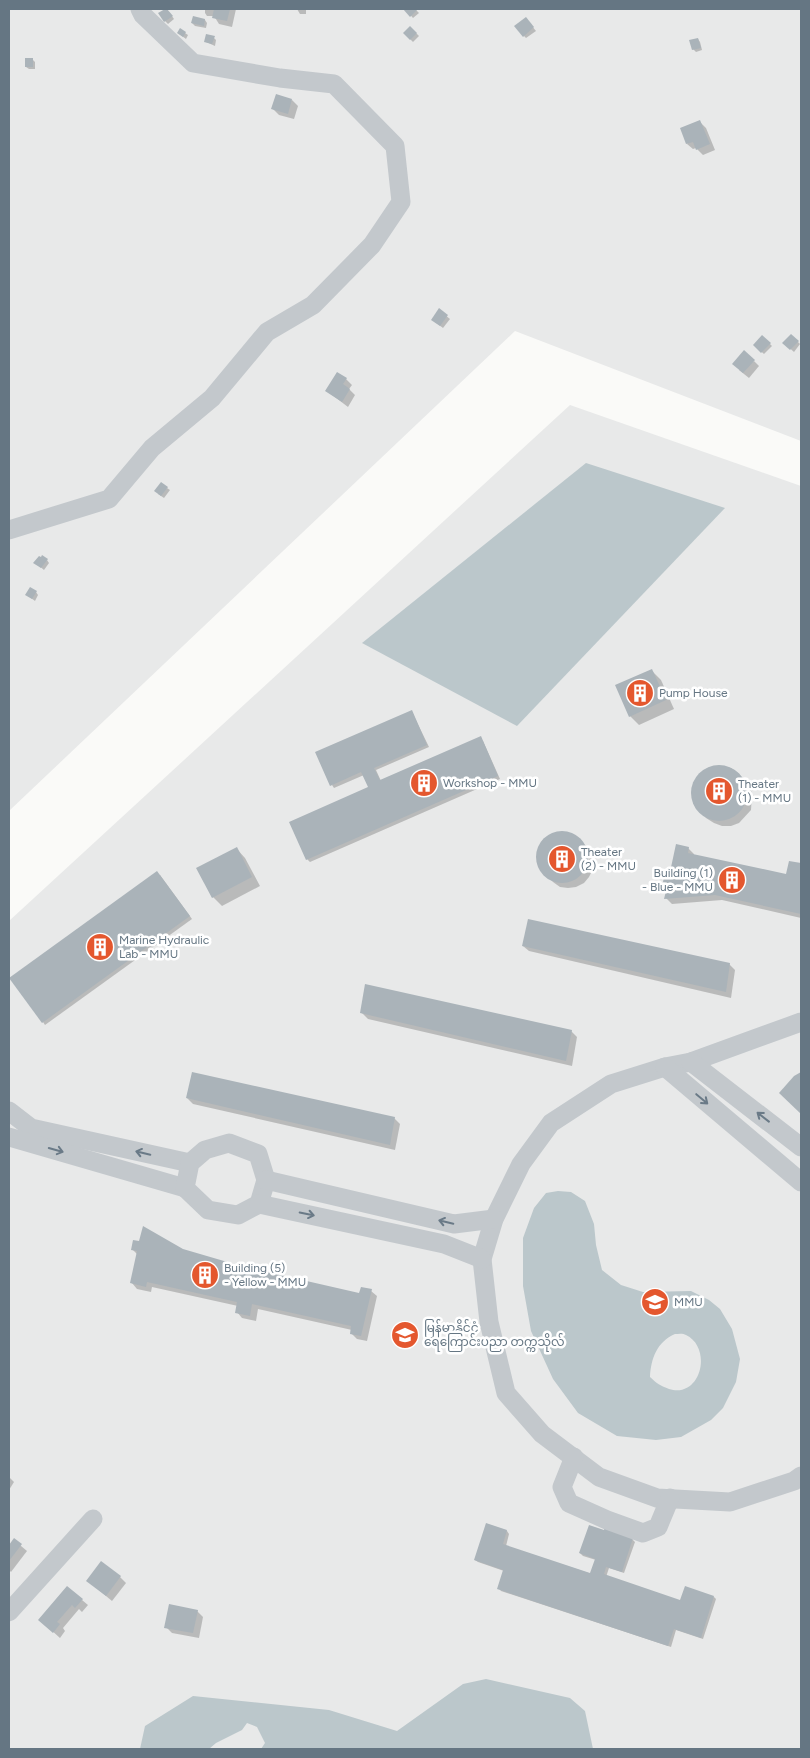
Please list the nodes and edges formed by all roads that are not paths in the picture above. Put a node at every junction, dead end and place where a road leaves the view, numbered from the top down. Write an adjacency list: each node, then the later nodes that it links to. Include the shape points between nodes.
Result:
1 (140, 9): 2 (street, via 193,63 334,84 395,146 400,202 372,245 313,305 267,332 212,398 152,448 109,499)
2 (9, 530)
3 (801, 1022): 4 (street)
4 (691, 1062): 5 (street); 8 (street, one-way to 4)
5 (665, 1067): 11 (street, one-way to 11); 14 (street, via 612,1084 551,1123 521,1164)
6 (9, 1111): 9 (street, one-way to 6, via 31,1128)
7 (9, 1137): 12 (street, one-way to 12)
8 (801, 1147)
9 (190, 1163): 10 (street, via 205,1150 229,1143 258,1154); 12 (street)
10 (266, 1180): 13 (street); 14 (street, one-way to 10, via 454,1224)
11 (801, 1182)
12 (184, 1188): 13 (street, via 208,1210 238,1215)
13 (259, 1204): 15 (street, one-way to 15, via 444,1244)
14 (494, 1219): 15 (street)
15 (482, 1259): 16 (street, via 489,1322 506,1393 542,1434)
16 (574, 1458): 18 (street, via 599,1477 657,1498); 18 (street, via 562,1487 569,1503 607,1520 643,1532 658,1527)
17 (801, 1476): 18 (street, via 730,1502)
18 (670, 1498)
19 (93, 1519): 20 (street)
20 (9, 1612)

